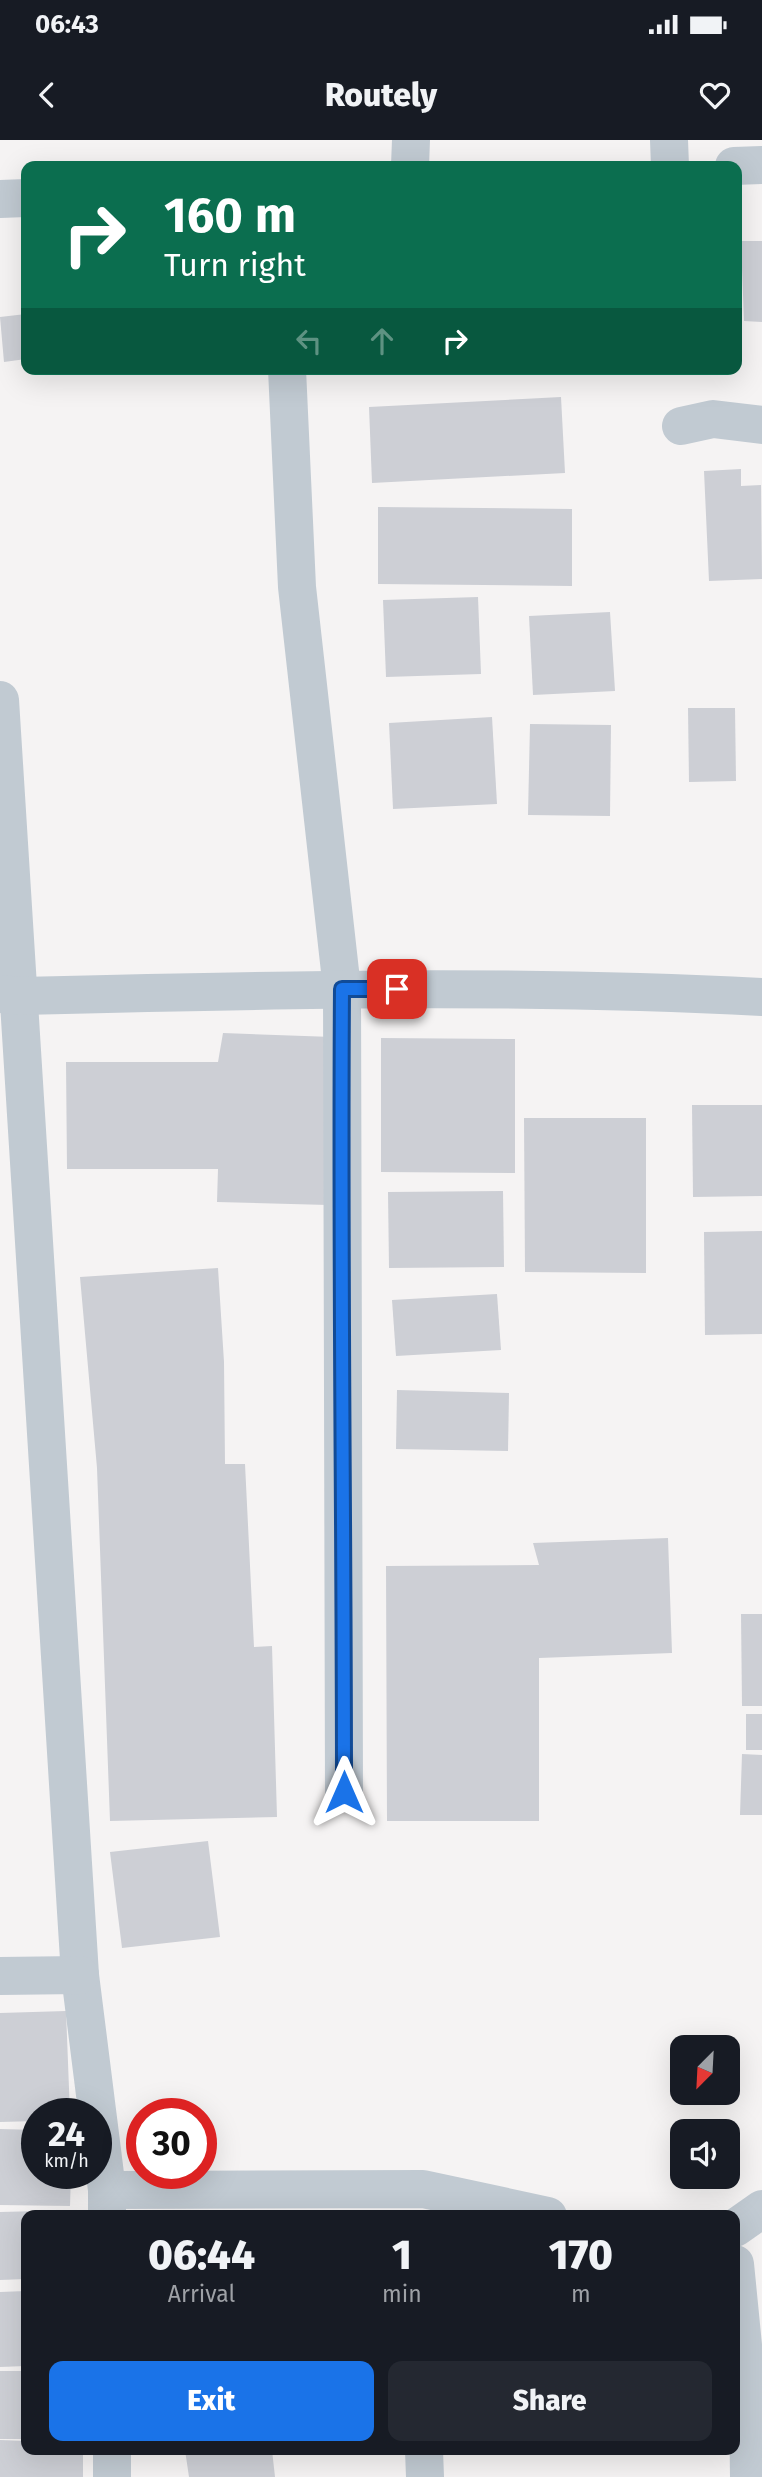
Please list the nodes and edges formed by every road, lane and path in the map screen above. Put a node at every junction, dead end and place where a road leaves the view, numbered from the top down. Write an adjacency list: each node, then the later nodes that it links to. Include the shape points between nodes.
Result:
1 (411, 140): 3 (street)
2 (669, 140): 4 (street)
3 (410, 161)
4 (670, 161)
5 (762, 165): 6 (street)
6 (742, 166)
7 (21, 198): 8 (street)
8 (0, 199)
9 (287, 375): 13 (street, via 297,587)
10 (762, 425): 11 (street, via 712,419)
11 (681, 426)
12 (0, 701): 14 (street)
13 (342, 989): 14 (street); 15 (street); 16 (street)
14 (7, 997): 17 (street)
15 (762, 997)
16 (344, 1792)
17 (80, 1975): 18 (street); 20 (street)
18 (0, 1976)
19 (423, 2202): 20 (street); 22 (street)
20 (107, 2203)
21 (762, 2209): 23 (street)
22 (494, 2210)
23 (740, 2224)
24 (740, 2315): 29 (street)
25 (112, 2455): 27 (street)
26 (424, 2455): 28 (street)
27 (112, 2477)
28 (425, 2477)
29 (749, 2477)

